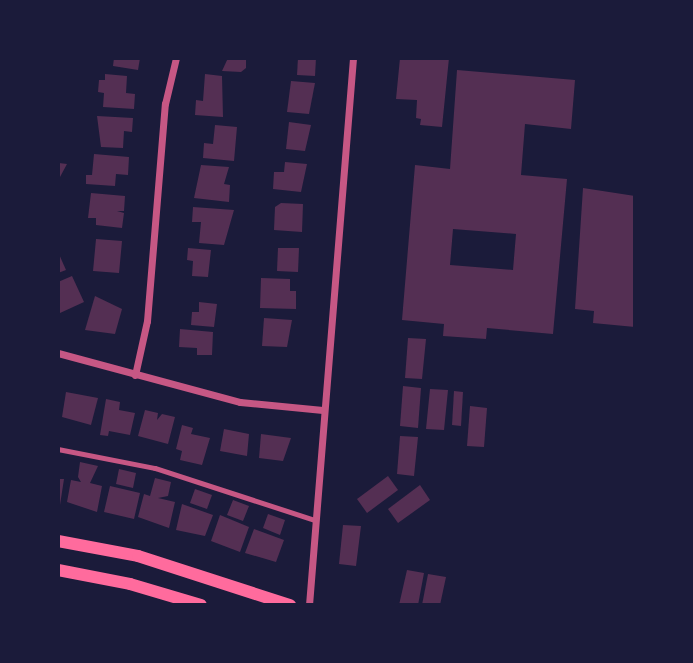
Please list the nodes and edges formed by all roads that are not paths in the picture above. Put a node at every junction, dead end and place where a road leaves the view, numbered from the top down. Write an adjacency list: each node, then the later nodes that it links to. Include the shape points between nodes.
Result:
1 (176, 58): 4 (street, via 165,104 147,321)
2 (353, 58): 5 (street)
3 (58, 353): 4 (street)
4 (135, 375): 5 (street, via 252,404)
5 (323, 410): 7 (street)
6 (58, 449): 7 (lane, via 155,468)
7 (315, 520): 12 (street)
8 (58, 541): 11 (main road, via 138,556)
9 (58, 570): 10 (main road, via 130,584)
10 (201, 605)
11 (290, 605)
12 (309, 605)

